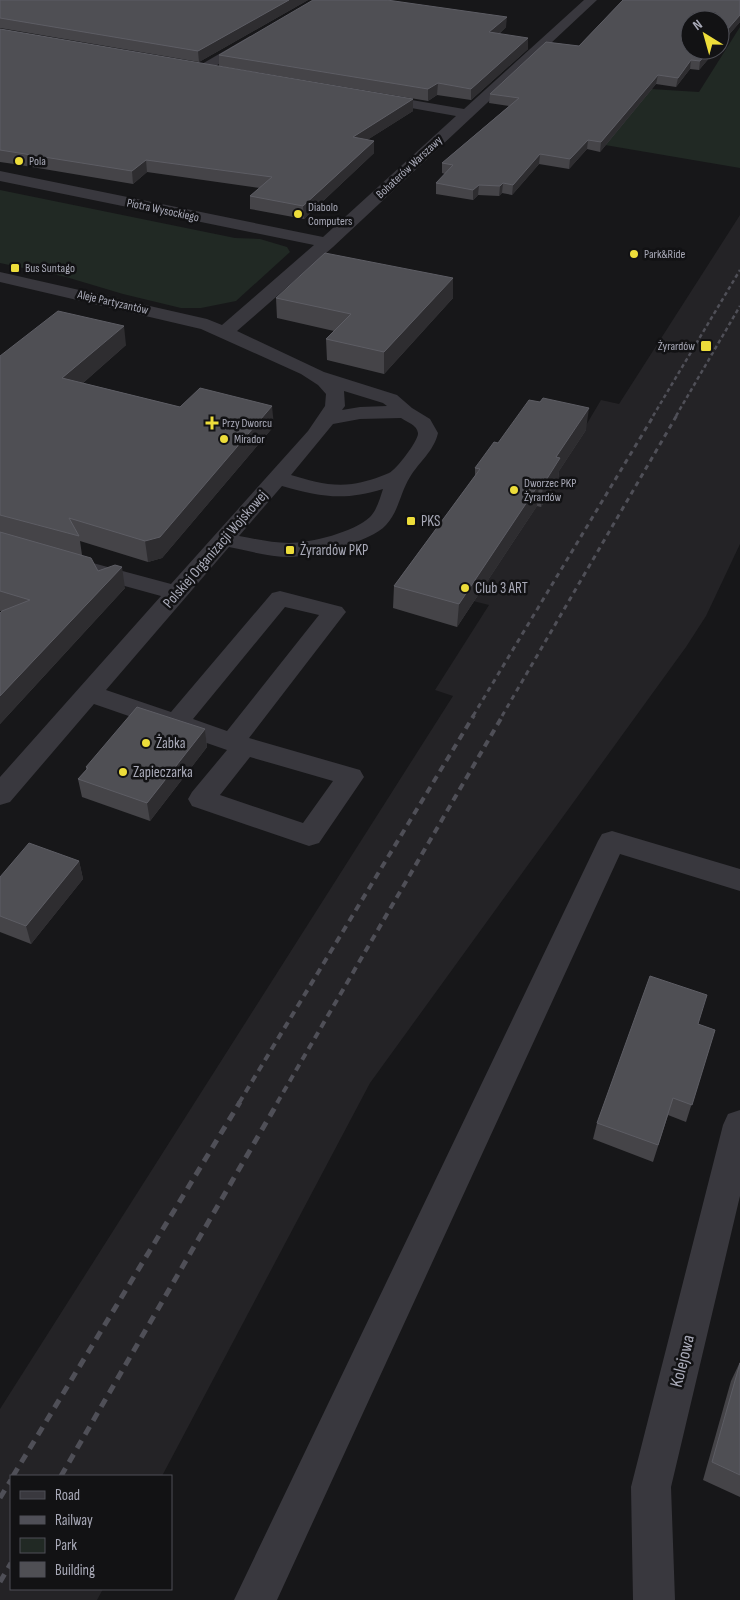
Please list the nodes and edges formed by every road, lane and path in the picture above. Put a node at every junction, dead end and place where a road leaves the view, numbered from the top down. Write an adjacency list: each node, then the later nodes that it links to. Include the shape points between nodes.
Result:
1 (591, 0): 5 (street, Bohaterów Warszawy)
2 (261, 34): 3 (street, via 197,67)
3 (221, 71)
4 (366, 96): 5 (street)
5 (467, 114): 7 (street, Bohaterów Warszawy)
6 (0, 176): 7 (street, Piotra Wysockiego)
7 (327, 243): 9 (street, Bohaterów Warszawy)
8 (0, 276): 9 (street, Aleje Partyzantów, via 181,317)
9 (225, 332): 10 (street, Polskiej Organizacji Wojskowej)
10 (317, 376): 11 (street, via 380,394); 12 (street, Polskiej Organizacji Wojskowej, via 336,393 336,406)
11 (405, 412): 12 (street, via 360,413); 13 (street, via 423,423 428,436)
12 (328, 419): 14 (street, Polskiej Organizacji Wojskowej)
13 (399, 477): 14 (street, via 338,492); 15 (street, via 386,510 377,522 349,538 290,550)
14 (277, 478): 15 (street, Polskiej Organizacji Wojskowej)
15 (223, 539): 17 (street, Polskiej Organizacji Wojskowej)
16 (73, 564): 17 (street)
17 (177, 593): 18 (street, Polskiej Organizacji Wojskowej)
18 (89, 693): 19 (street); 21 (street, Polskiej Organizacji Wojskowej)
19 (176, 723): 20 (street); 20 (street, via 280,598 334,612)
20 (238, 744): 20 (street, via 350,778 309,836 202,799)
21 (0, 795)
22 (740, 880): 24 (street, via 612,841)
23 (740, 1125): 25 (street, Kolejowa, via 651,1487)
24 (255, 1600)
25 (654, 1600)

